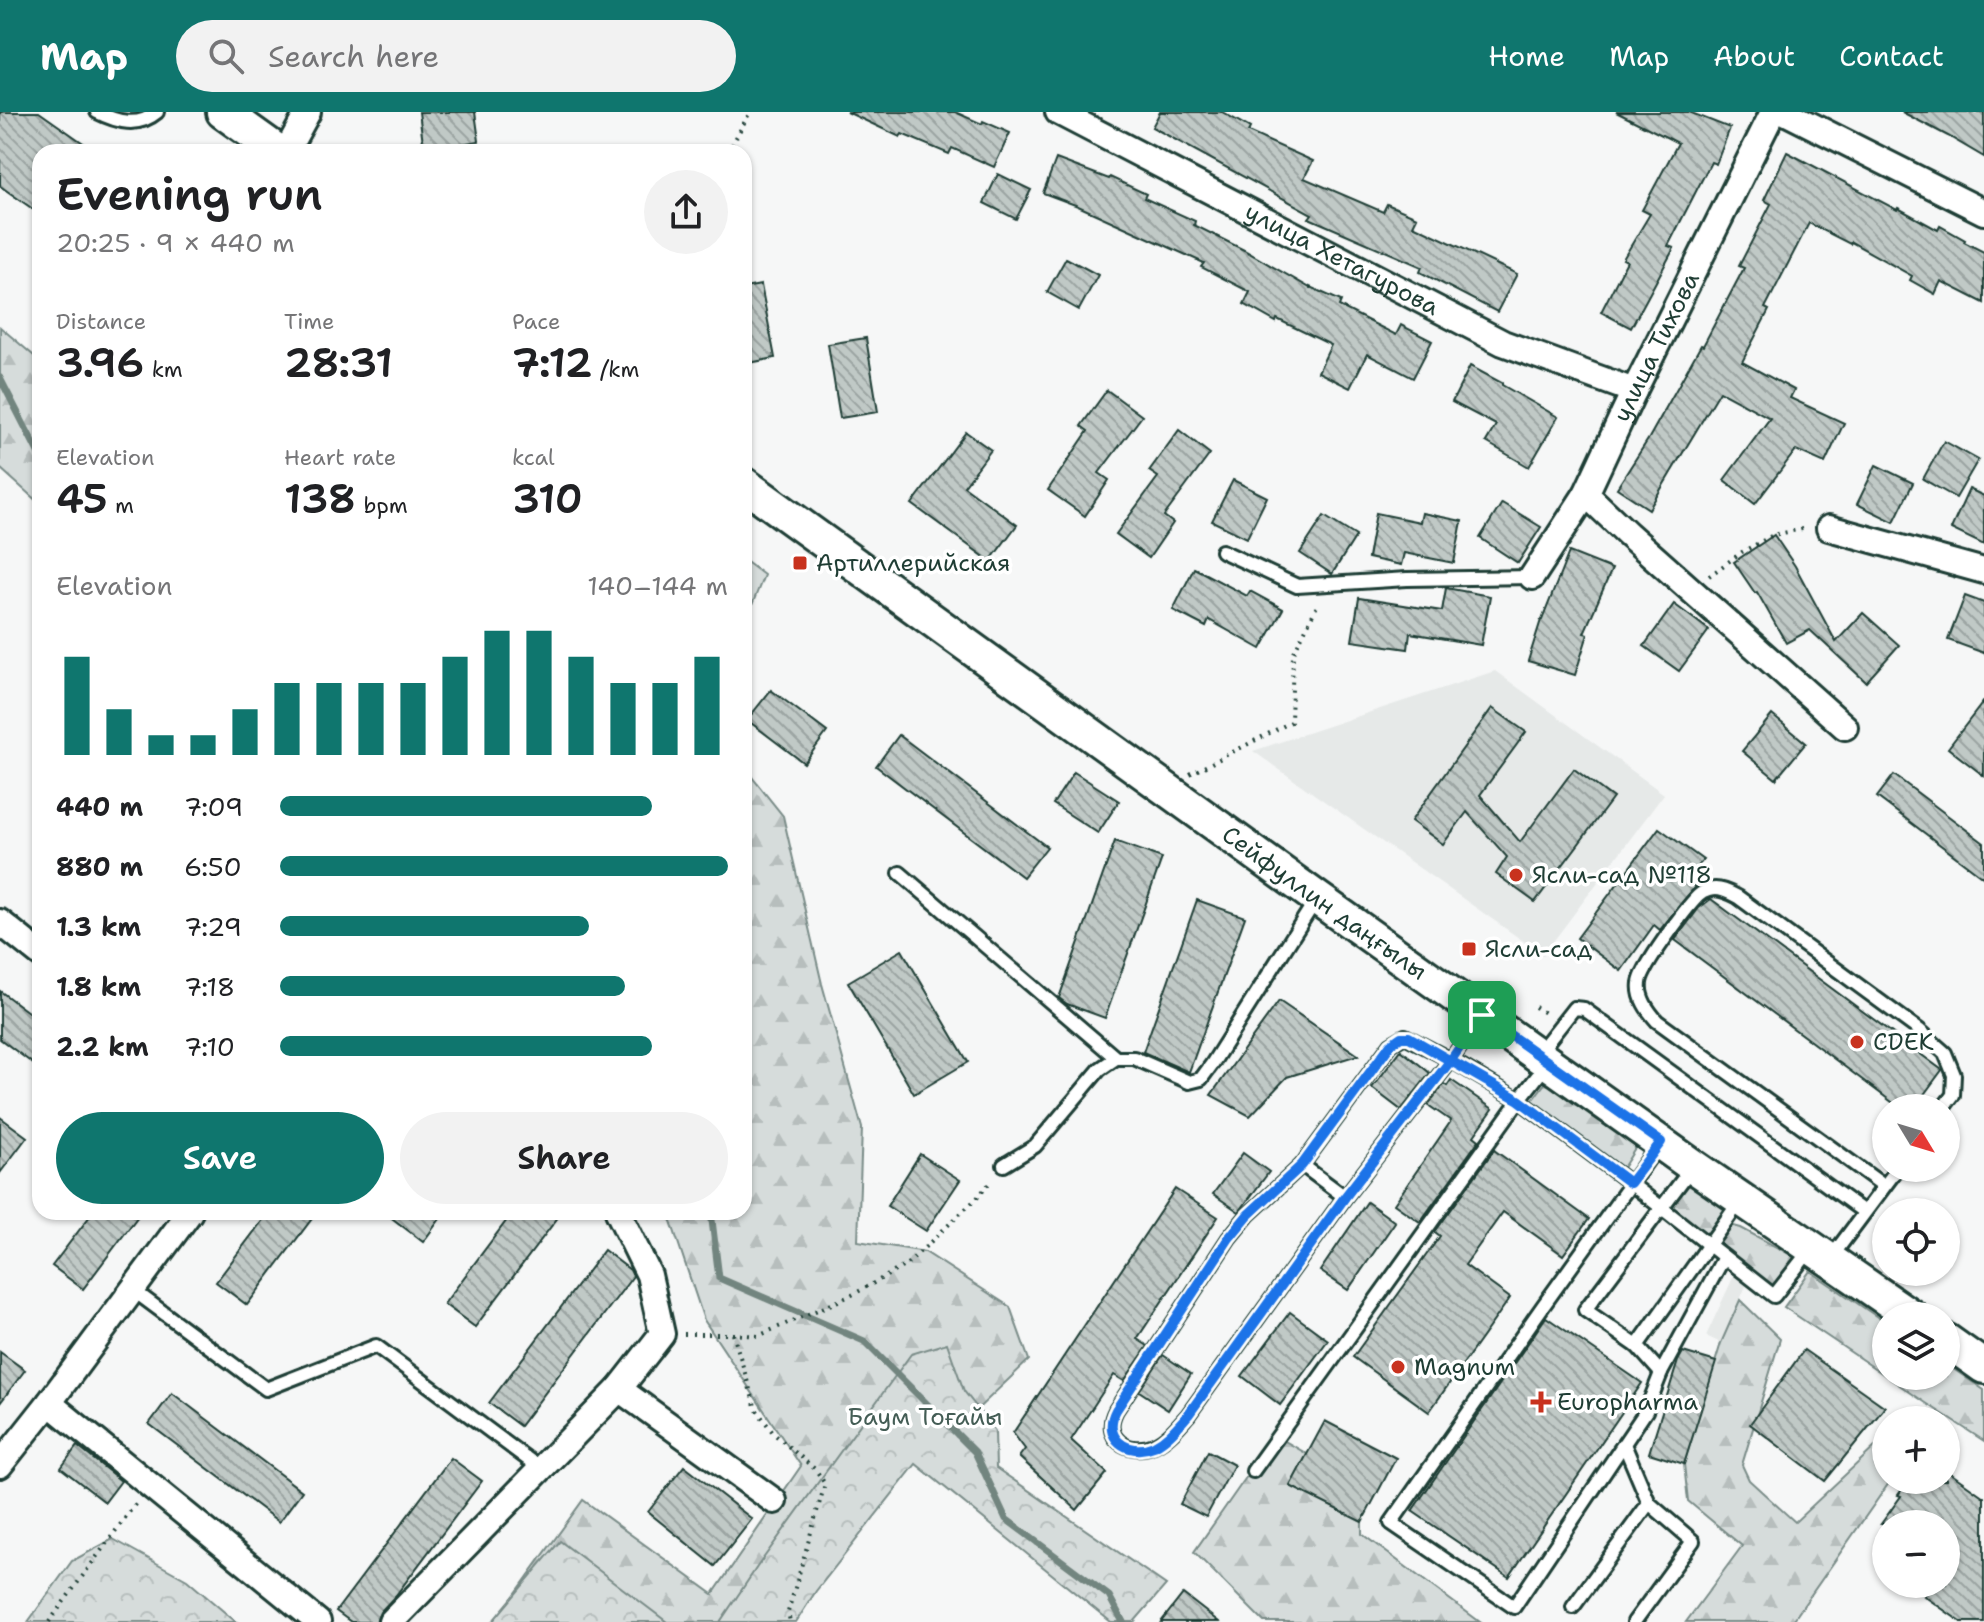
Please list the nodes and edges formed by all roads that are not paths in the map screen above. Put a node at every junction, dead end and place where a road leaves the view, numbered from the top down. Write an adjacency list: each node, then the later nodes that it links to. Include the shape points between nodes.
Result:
1 (97, 112): 2 (lane, via 136,122)
2 (157, 112)
3 (223, 112): 8 (main road)
4 (308, 112): 9 (street)
5 (1058, 112): 11 (street, улица Хетагурова, via 1503,343)
6 (1773, 112): 11 (street, улица Тихова)
7 (1785, 112): 10 (street)
8 (268, 144)
9 (290, 144)
10 (1984, 212)
11 (1634, 391): 13 (street, улица Тихова)
12 (752, 490): 20 (main road, Сейфуллин даңғылы)
13 (1586, 494): 17 (street, улица Тихова); 18 (street)
14 (1829, 528): 16 (street)
15 (1222, 551): 17 (lane, via 1297,586)
16 (1984, 571)
17 (1532, 577)
18 (1845, 727)
19 (900, 873): 24 (lane)
20 (1317, 898): 23 (main road, Сейфуллин даңғылы); 24 (lane, via 1201,1079 1189,1082 1134,1058)
21 (0, 922): 22 (street)
22 (32, 948)
23 (1482, 1015): 25 (main road, Сейфуллин даңғылы); 26 (lane)
24 (1116, 1058): 30 (lane, via 1100,1069 1035,1146)
25 (1544, 1058): 28 (lane); 29 (main road, Сейфуллин даңғылы); 41 (lane, via 1574,1008 1584,1009)
26 (1451, 1060): 28 (lane); 31 (lane, via 1409,1037 1395,1040); 38 (lane)
27 (1953, 1094): 33 (lane, via 1954,1075 1945,1053 1919,1030 1738,897 1711,889 1700,894 1640,979 1647,1010)
28 (1519, 1100): 36 (lane); 58 (lane)
29 (1661, 1142): 32 (main road, Сейфуллин даңғылы); 36 (lane)
30 (1004, 1165)
31 (1302, 1165): 38 (lane); 38 (lane, via 1229,1238 1116,1410 1111,1424 1118,1442 1143,1449 1167,1438)
32 (1693, 1166): 39 (main road, Сейфуллин даңғылы); 40 (lane)
33 (1872, 1177)
34 (1878, 1182): 37 (lane)
35 (1887, 1182): 37 (lane)
36 (1630, 1183): 40 (lane); 55 (lane, via 1391,1523 1514,1607)
37 (1884, 1186): 41 (lane)
38 (1345, 1197)
39 (1742, 1199): 44 (lane); 45 (main road, Сейфуллин даңғылы)
40 (1663, 1208): 44 (lane); 49 (lane, via 1585,1310)
41 (1864, 1212): 45 (lane)
42 (184, 1220): 47 (street)
43 (622, 1220): 53 (street, via 649,1275 662,1334)
44 (1709, 1245): 46 (lane); 49 (lane)
45 (1821, 1253): 46 (lane, via 1774,1296); 48 (main road, Сейфуллин даңғылы)
46 (1724, 1257): 52 (lane)
47 (133, 1290): 54 (street); 57 (lane, via 266,1389 376,1346)
48 (1891, 1302)
49 (1637, 1346): 52 (lane)
50 (1960, 1350): 51 (main road)
51 (1984, 1367)
52 (1661, 1373): 55 (lane, via 1646,1411)
53 (619, 1389): 57 (street); 59 (street)
54 (49, 1403): 56 (street); 62 (street)
55 (1624, 1444): 60 (lane)
56 (0, 1465)
57 (541, 1469): 63 (street)
58 (1253, 1471)
59 (774, 1501)
60 (1649, 1503): 61 (lane); 64 (lane, via 1693,1541)
61 (1573, 1607)
62 (318, 1622)
63 (391, 1622)
64 (1634, 1622)

